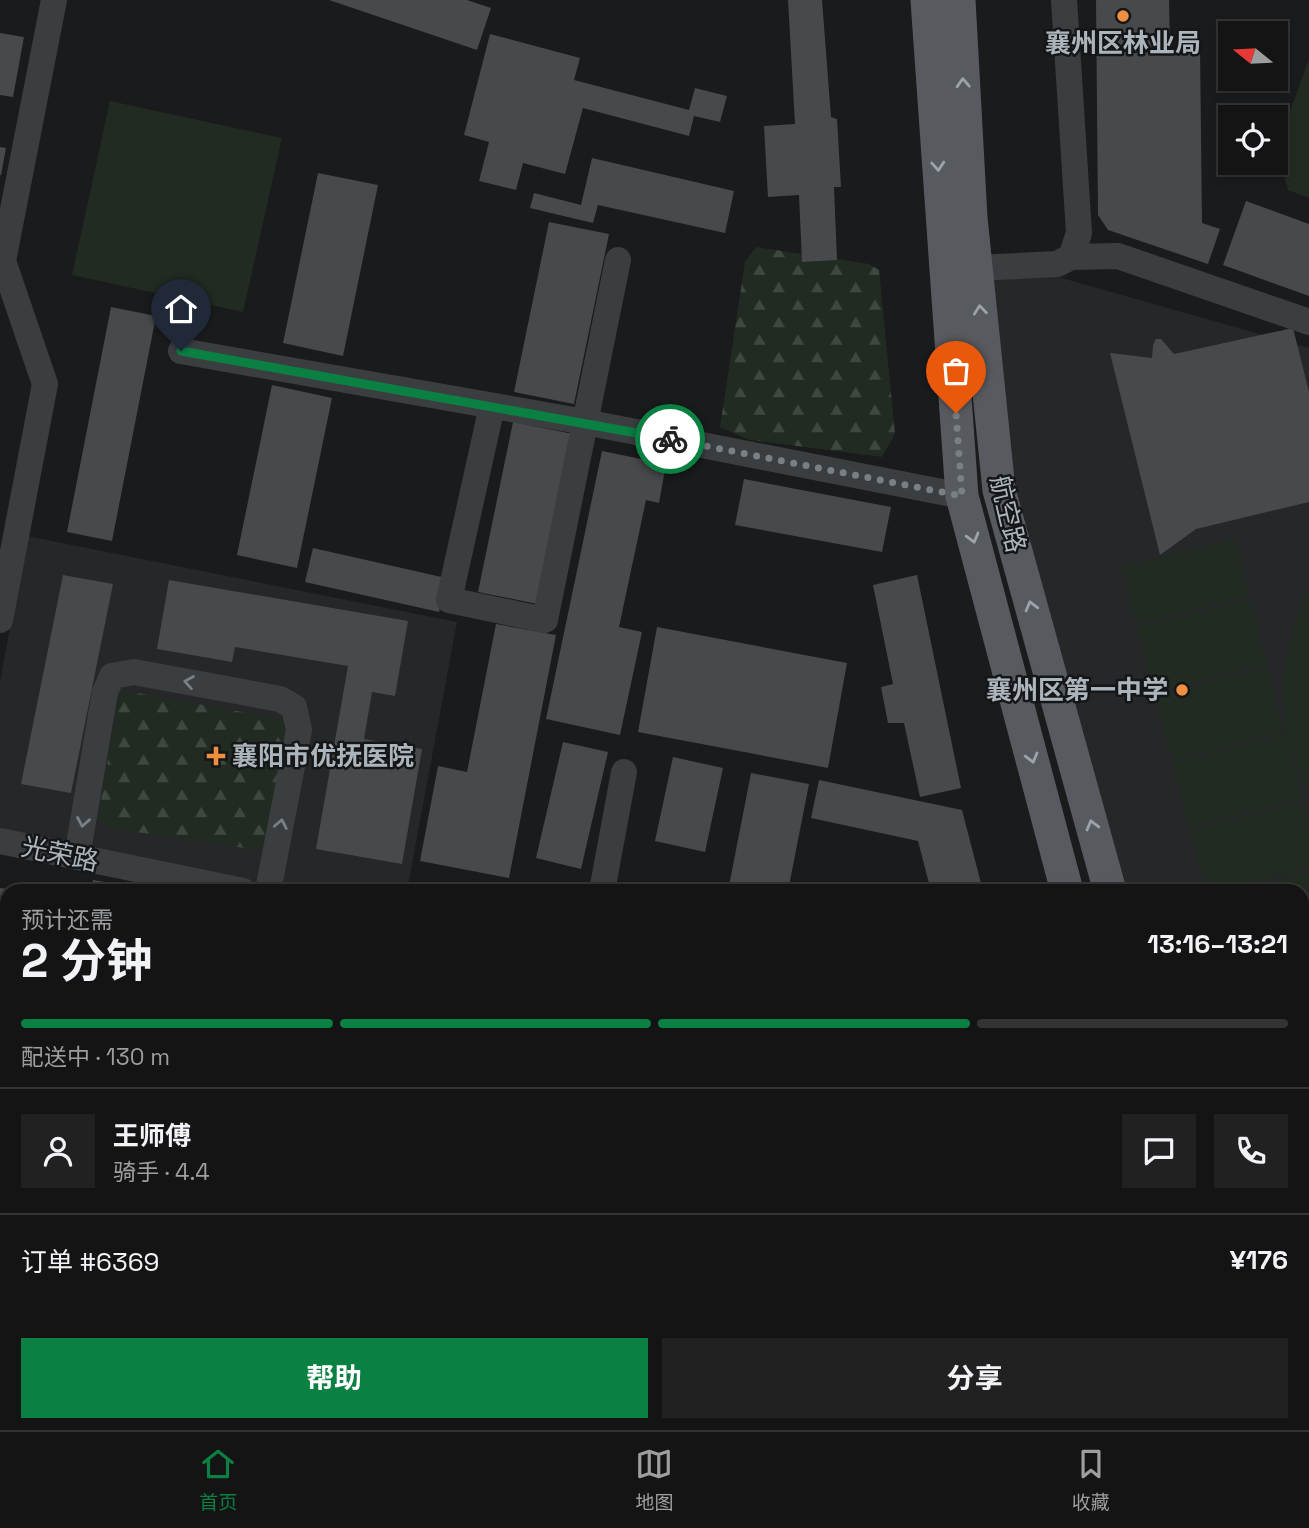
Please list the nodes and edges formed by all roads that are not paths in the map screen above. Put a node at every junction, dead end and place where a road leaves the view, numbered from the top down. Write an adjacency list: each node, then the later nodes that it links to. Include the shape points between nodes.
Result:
1 (54, 0): 6 (street)
2 (927, 0): 13 (main road, 航空路, one-way to 13)
3 (959, 0): 8 (main road, 航空路, one-way to 3)
4 (1064, 0): 5 (street, via 1079,233)
5 (1071, 257): 8 (street, via 1057,264); 9 (street, via 1118,256)
6 (2, 260): 14 (street, via 46,384)
7 (618, 260): 12 (street)
8 (976, 268): 22 (main road, 航空路, one-way to 8, via 999,490)
9 (1309, 323)
10 (181, 351): 11 (street)
11 (492, 406): 12 (street); 12 (street, via 449,600 545,620)
12 (584, 422): 13 (street)
13 (962, 496): 21 (main road, 航空路, one-way to 21)
14 (0, 620)
15 (624, 772): 20 (street)
16 (0, 841): 17 (street, 光荣路)
17 (77, 857): 18 (street, 光荣路); 19 (street, one-way to 17, via 299,730 294,707 280,699 134,672 112,676 105,692)
18 (209, 884)
19 (269, 884)
20 (603, 884)
21 (1065, 884)
22 (1108, 884)

